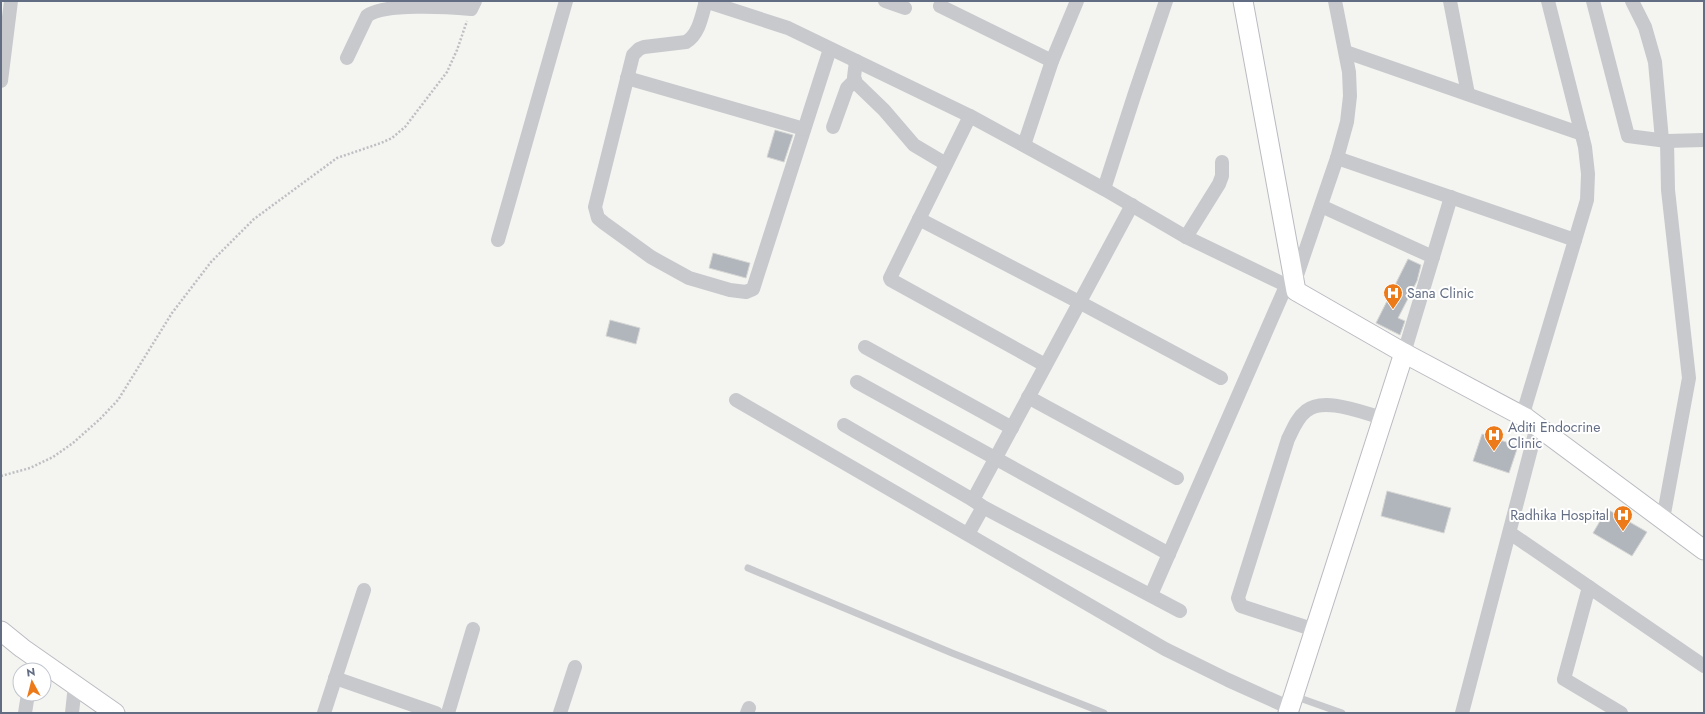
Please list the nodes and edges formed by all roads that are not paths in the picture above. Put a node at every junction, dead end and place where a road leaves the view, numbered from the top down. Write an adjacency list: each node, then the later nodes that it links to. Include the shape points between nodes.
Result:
1 (12, 1): 24 (street)
2 (566, 1): 42 (street)
3 (706, 1): 13 (street); 22 (street, via 695,35 691,39 686,42 639,49 633,55)
4 (885, 1): 16 (street)
5 (1077, 1): 21 (street)
6 (1166, 1): 36 (street)
7 (1243, 1): 45 (street)
8 (1335, 1): 18 (street)
9 (1450, 1): 25 (street)
10 (1548, 1): 29 (street)
11 (1593, 1): 31 (street, via 1628,136)
12 (1632, 1): 31 (street, via 1645,27 1656,62)
13 (721, 4): 17 (street, via 788,28)
14 (473, 5): 19 (street, via 385,9 371,13 367,16)
15 (940, 6): 21 (street)
16 (905, 8)
17 (830, 48): 20 (street); 28 (street)
18 (1346, 52): 25 (street); 33 (street, via 1350,96 1347,122)
19 (347, 58)
20 (856, 61): 23 (street); 26 (street)
21 (1052, 61): 32 (street)
22 (627, 78): 28 (street); 28 (street, via 595,207 598,218 666,266 689,278 730,290 746,292 753,289)
23 (855, 80): 27 (street, via 847,88); 35 (street, via 914,145)
24 (1, 81)
25 (1468, 94): 29 (street)
26 (970, 116): 32 (street); 35 (street)
27 (832, 127)
28 (804, 129)
29 (1582, 134): 43 (street, via 1588,174 1587,200)
30 (1704, 140): 31 (street)
31 (1664, 141): 61 (street, via 1688,378)
32 (1024, 145): 36 (street)
33 (1337, 158): 37 (street); 39 (street)
34 (1222, 162): 41 (street, via 1219,184)
35 (946, 164): 40 (street)
36 (1104, 189): 38 (street)
37 (1451, 197): 43 (street); 44 (street)
38 (1132, 205): 41 (street); 46 (street)
39 (1321, 206): 44 (street); 45 (street)
40 (919, 219): 46 (street); 49 (street, via 891,275 891,280)
41 (1186, 237): 45 (street)
42 (498, 240)
43 (1575, 240): 55 (street, via 1525,408)
44 (1433, 256): 48 (street)
45 (1291, 287): 48 (street); 65 (street)
46 (1079, 302): 49 (street); 50 (street)
47 (865, 347): 57 (street)
48 (1404, 353): 54 (street); 55 (street)
49 (1045, 365): 52 (street)
50 (1221, 378)
51 (858, 382): 58 (street)
52 (1028, 397): 57 (street); 59 (street)
53 (736, 400): 63 (street)
54 (1383, 418): 72 (street); 72 (street, via 1328,404 1306,410 1288,439 1242,582 1238,598 1241,606)
55 (1532, 422): 61 (street); 62 (street)
56 (844, 426): 60 (street)
57 (1012, 428): 58 (street)
58 (995, 459): 60 (street); 65 (street)
59 (1177, 478)
60 (978, 504): 63 (street); 69 (street)
61 (1663, 519): 64 (street)
62 (1510, 533): 67 (street); 91 (street)
63 (968, 534): 81 (street, via 1165,649 1228,680)
64 (1704, 550)
65 (1169, 554): 69 (street)
66 (748, 568): 89 (lane)
67 (1589, 587): 75 (street); 92 (street, via 1564,679)
68 (364, 590): 78 (street)
69 (1151, 595): 70 (street)
70 (1180, 611)
71 (473, 629): 87 (street)
72 (1315, 630): 81 (street)
73 (1, 631): 74 (street)
74 (32, 662)
75 (1704, 666)
76 (575, 667): 88 (street)
77 (52, 673): 79 (street)
78 (335, 678): 85 (street); 86 (street)
79 (75, 685): 83 (street); 84 (street)
80 (27, 702): 82 (street)
81 (1291, 706): 90 (lane)
82 (25, 713)
83 (72, 713)
84 (115, 713)
85 (324, 713)
86 (436, 713)
87 (448, 713)
88 (560, 713)
89 (1104, 713)
90 (1342, 713)
91 (1462, 713)
92 (1621, 713)

